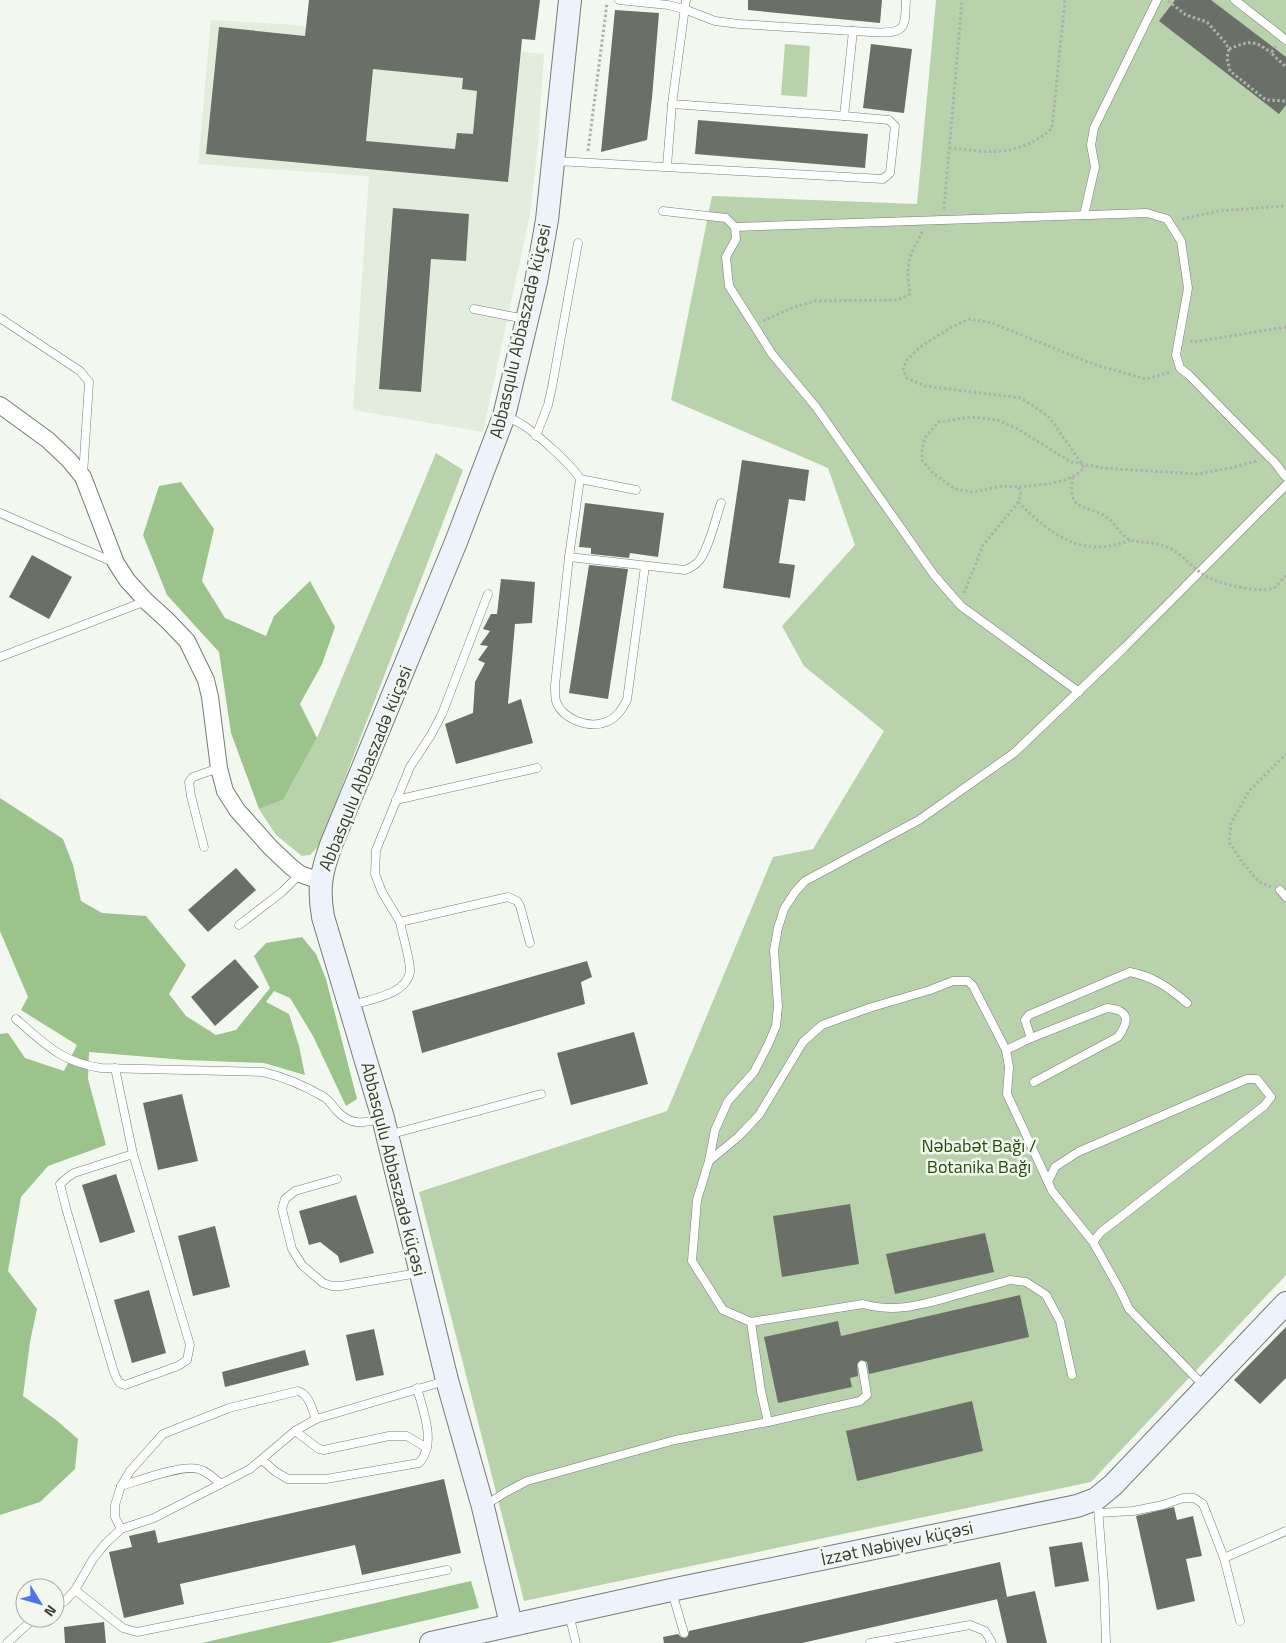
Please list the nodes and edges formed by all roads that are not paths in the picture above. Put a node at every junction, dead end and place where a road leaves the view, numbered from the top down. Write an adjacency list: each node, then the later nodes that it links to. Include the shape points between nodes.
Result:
1 (570, 0): 12 (street, Abbasqulu Abbaszadə küçəsi)
2 (619, 0): 7 (lane)
3 (686, 0): 7 (lane)
4 (906, 0): 8 (lane, via 901,29 894,33)
5 (1157, 0): 15 (lane, via 1094,128 1091,145 1095,167)
6 (1235, 0): 9 (lane)
7 (684, 9): 8 (lane, via 715,21); 10 (lane)
8 (853, 31): 11 (lane)
9 (1284, 39)
10 (672, 104): 11 (lane); 13 (lane)
11 (844, 116): 13 (lane, via 889,120 895,126 890,173 883,178)
12 (554, 161): 13 (lane); 20 (street, Abbasqulu Abbaszadə küçəsi, via 543,250)
13 (667, 166)
14 (663, 211): 16 (lane, via 726,218)
15 (1084, 215): 16 (lane); 25 (lane, via 1147,213 1167,219 1181,241 1188,288 1176,355 1180,368 1275,461)
16 (735, 227): 37 (lane, via 736,239 726,257 729,286 772,354 821,414 934,575 961,606)
17 (578, 243): 23 (lane, via 552,387)
18 (474, 309): 20 (lane)
19 (0, 318): 24 (lane, via 80,372 89,382)
20 (527, 319): 22 (street, Abbasqulu Abbaszadə küçəsi)
21 (0, 405): 24 (street, via 48,440)
22 (504, 416): 23 (lane, via 524,425); 42 (street, Abbasqulu Abbaszadə küçəsi, via 325,863)
23 (536, 436): 26 (lane, via 576,471)
24 (83, 477): 32 (street)
25 (1286, 477)
26 (580, 479): 28 (lane); 31 (lane)
27 (1286, 485): 37 (lane)
28 (636, 490)
29 (721, 503): 33 (lane, via 705,550 692,567 685,570)
30 (0, 513): 32 (lane)
31 (569, 557): 33 (lane); 33 (lane, via 555,685 556,702 573,720 583,723 607,722 616,717 627,700)
32 (116, 563): 35 (street)
33 (645, 566)
34 (488, 594): 40 (lane, via 442,714 410,767)
35 (146, 601): 36 (lane); 38 (street, via 187,641 206,680)
36 (0, 657)
37 (1079, 692): 58 (lane, via 1006,759 919,820 806,881 795,892 784,909 774,950 778,1006 776,1026 754,1072 728,1101 714,1130)
38 (219, 768): 41 (lane, via 193,777 189,782); 42 (street, via 226,791 237,810 270,847)
39 (537, 768): 40 (lane)
40 (396, 800): 45 (lane, via 376,850 375,874)
41 (204, 847)
42 (310, 877): 46 (lane, via 282,892); 49 (street, Abbasqulu Abbaszadə küçəsi, via 320,900)
43 (1280, 890): 44 (lane)
44 (1286, 897)
45 (400, 922): 47 (lane, via 508,897 520,906); 49 (lane, via 410,970 407,980 395,991)
46 (239, 925)
47 (530, 944)
48 (1187, 1003): 51 (lane, via 1168,987 1130,972 1029,1015 1025,1020)
49 (350, 1006): 56 (street, Abbasqulu Abbaszadə küçəsi)
50 (16, 1019): 53 (lane, via 62,1057 84,1066)
51 (1031, 1038): 52 (lane); 54 (lane, via 1107,1008 1119,1009 1126,1022 1118,1037)
52 (1006, 1050): 58 (lane, via 968,981 954,981 822,1025 803,1042 759,1114); 60 (lane, via 1009,1067 1007,1094)
53 (115, 1068): 56 (lane, via 262,1072 282,1076 326,1098 351,1122); 57 (lane)
54 (1034, 1082)
55 (541, 1094): 56 (lane)
56 (385, 1127): 62 (street, Abbasqulu Abbaszadə küçəsi)
57 (133, 1154): 57 (lane, via 74,1173 60,1184 113,1369 116,1378 125,1385 178,1366 187,1360 190,1345)
58 (709, 1161): 64 (lane, via 697,1200 692,1261 723,1310)
59 (337, 1179): 62 (lane, via 294,1191 285,1198 282,1209 292,1249 302,1265 323,1283 332,1286)
60 (1048, 1182): 61 (lane); 61 (lane, via 1055,1167 1078,1152 1247,1079 1257,1079 1271,1097 1264,1106)
61 (1092, 1242): 68 (lane, via 1129,1309)
62 (420, 1273): 67 (street, Abbasqulu Abbaszadə küçəsi)
63 (1286, 1303): 68 (street, İzzət Nəbiyev küçəsi)
64 (751, 1322): 66 (lane, via 863,1304 889,1309 911,1307 1010,1280 1026,1282 1046,1294 1060,1321); 71 (lane)
65 (862, 1365): 71 (lane, via 867,1395 860,1401)
66 (1072, 1375)
67 (447, 1380): 69 (lane); 78 (street, Abbasqulu Abbaszadə küçəsi)
68 (1206, 1387): 77 (street, İzzət Nəbiyev küçəsi)
69 (417, 1388): 70 (lane); 73 (lane, via 427,1431)
70 (316, 1419): 72 (lane); 76 (lane, via 306,1396 298,1391 229,1408 163,1434 130,1471)
71 (768, 1422): 78 (lane, via 675,1440 527,1481)
72 (295, 1432): 73 (lane, via 324,1450 390,1436 407,1436); 74 (lane)
73 (427, 1448): 74 (lane, via 419,1463 326,1479 288,1479)
74 (262, 1460): 75 (lane)
75 (222, 1484): 76 (lane, via 197,1468 185,1468); 79 (lane, via 154,1518)
76 (122, 1486): 79 (lane, via 115,1505 115,1517)
77 (1097, 1506): 81 (lane, via 1133,1511 1194,1498 1203,1504); 84 (street, İzzət Nəbiyev küçəsi, via 1076,1506); 97 (lane)
78 (483, 1507): 88 (street, Abbasqulu Abbaszadə küçəsi)
79 (121, 1529): 83 (lane, via 93,1558)
80 (1286, 1531): 81 (lane)
81 (1224, 1558): 87 (lane)
82 (447, 1570): 83 (lane, via 137,1632 123,1628)
83 (75, 1590): 85 (lane)
84 (671, 1590): 86 (street, İzzət Nəbiyev küçəsi); 90 (lane)
85 (65, 1601)
86 (568, 1612): 88 (street, İzzət Nəbiyev küçəsi); 94 (lane)
87 (1240, 1621)
88 (511, 1624): 91 (street, İzzət Nəbiyev küçəsi)
89 (23, 1628): 92 (lane)
90 (684, 1633)
91 (458, 1640): 93 (street, İzzət Nəbiyev küçəsi)
92 (7, 1643)
93 (431, 1643)
94 (576, 1643)
95 (870, 1643): 96 (lane, via 970,1626 985,1631)
96 (992, 1643)
97 (1106, 1643)

